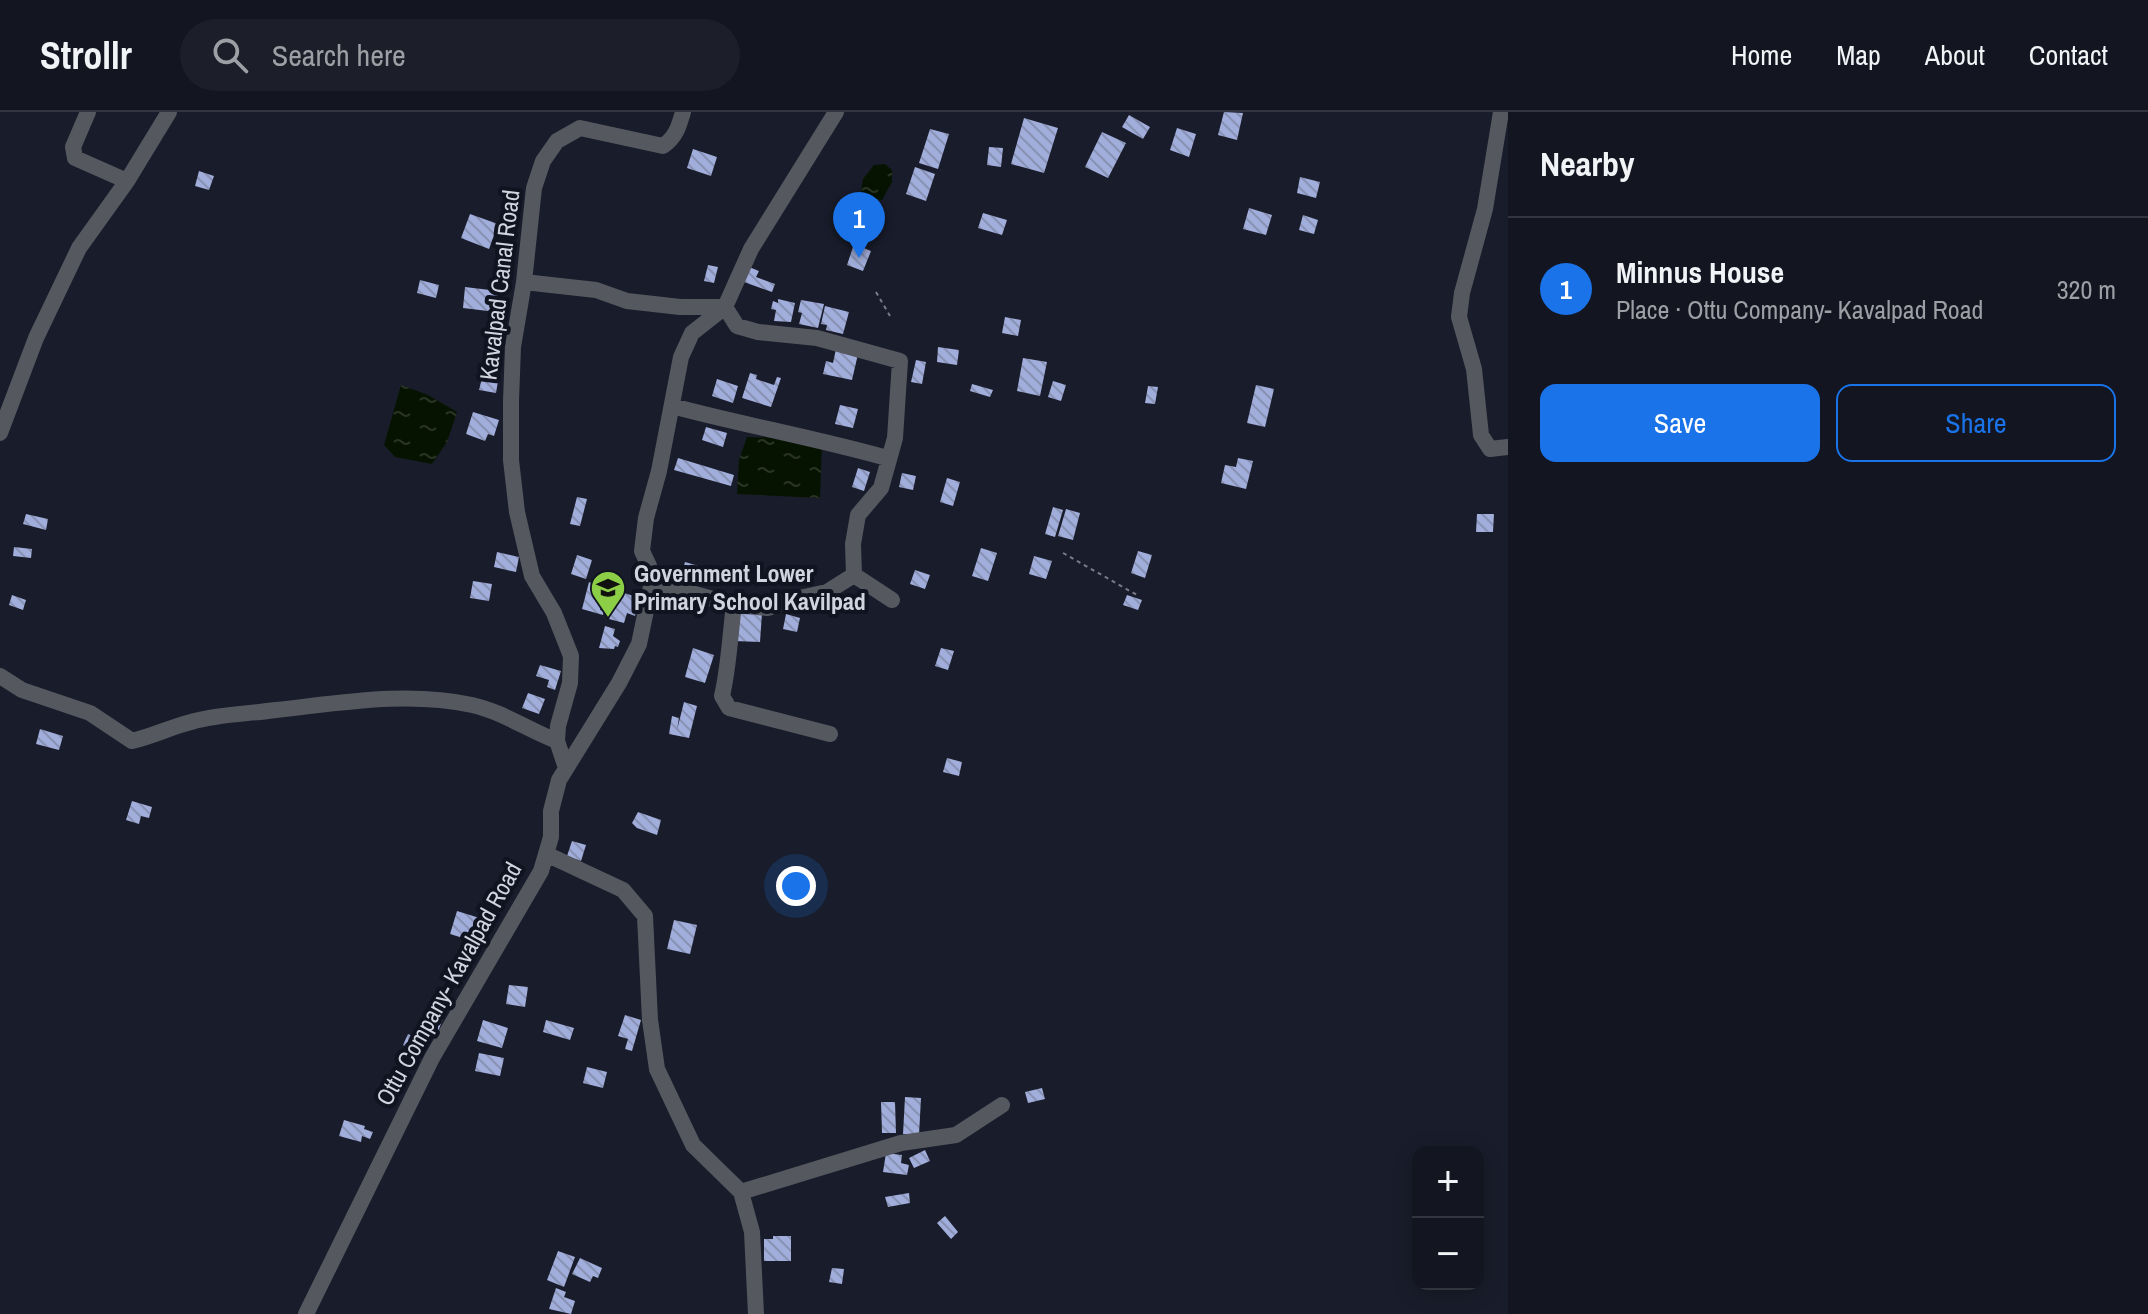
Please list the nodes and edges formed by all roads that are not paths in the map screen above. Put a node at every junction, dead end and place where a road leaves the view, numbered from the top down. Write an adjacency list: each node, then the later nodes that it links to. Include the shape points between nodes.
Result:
1 (88, 112): 6 (street, via 73,147 75,158)
2 (169, 112): 6 (street)
3 (683, 112): 7 (street, Kavalpad Canal Road, via 678,129 663,146 580,128 557,141 534,188)
4 (836, 112): 8 (street, Ottu Company- Kavalpad Road, via 751,249)
5 (1501, 112): 11 (street, via 1459,317 1474,369 1481,435 1490,449)
6 (127, 181): 10 (street, via 79,248 36,338)
7 (524, 282): 8 (street, via 596,290 627,301); 19 (street, Kavalpad Canal Road, via 513,347 511,460 532,576 571,656)
8 (725, 307): 9 (street, Ottu Company- Kavalpad Road, via 692,333 681,357); 12 (street, via 737,326 817,338 900,361 895,438)
9 (672, 406): 12 (street); 14 (street, Ottu Company- Kavalpad Road, via 642,551)
10 (0, 433)
11 (1508, 447)
12 (887, 458): 13 (street, via 881,488 858,515)
13 (854, 575): 15 (street); 16 (street, via 827,592 768,608)
14 (652, 582): 16 (street); 20 (street, Ottu Company- Kavalpad Road, via 639,644)
15 (892, 600)
16 (734, 605): 18 (street, via 722,696 729,708)
17 (0, 676): 19 (street, via 22,690 90,713 132,741 224,716 402,698 472,705)
18 (830, 734)
19 (557, 741): 20 (street, Kavalpad Canal Road)
20 (566, 768): 21 (street, Ottu Company- Kavalpad Road, via 551,811)
21 (546, 854): 23 (street, via 623,890 645,916 657,1069 693,1145); 24 (street, Ottu Company- Kavalpad Road, via 432,1058)
22 (1002, 1105): 23 (street, via 956,1135 901,1143)
23 (741, 1192): 25 (street, via 752,1232)
24 (306, 1314)
25 (756, 1314)

